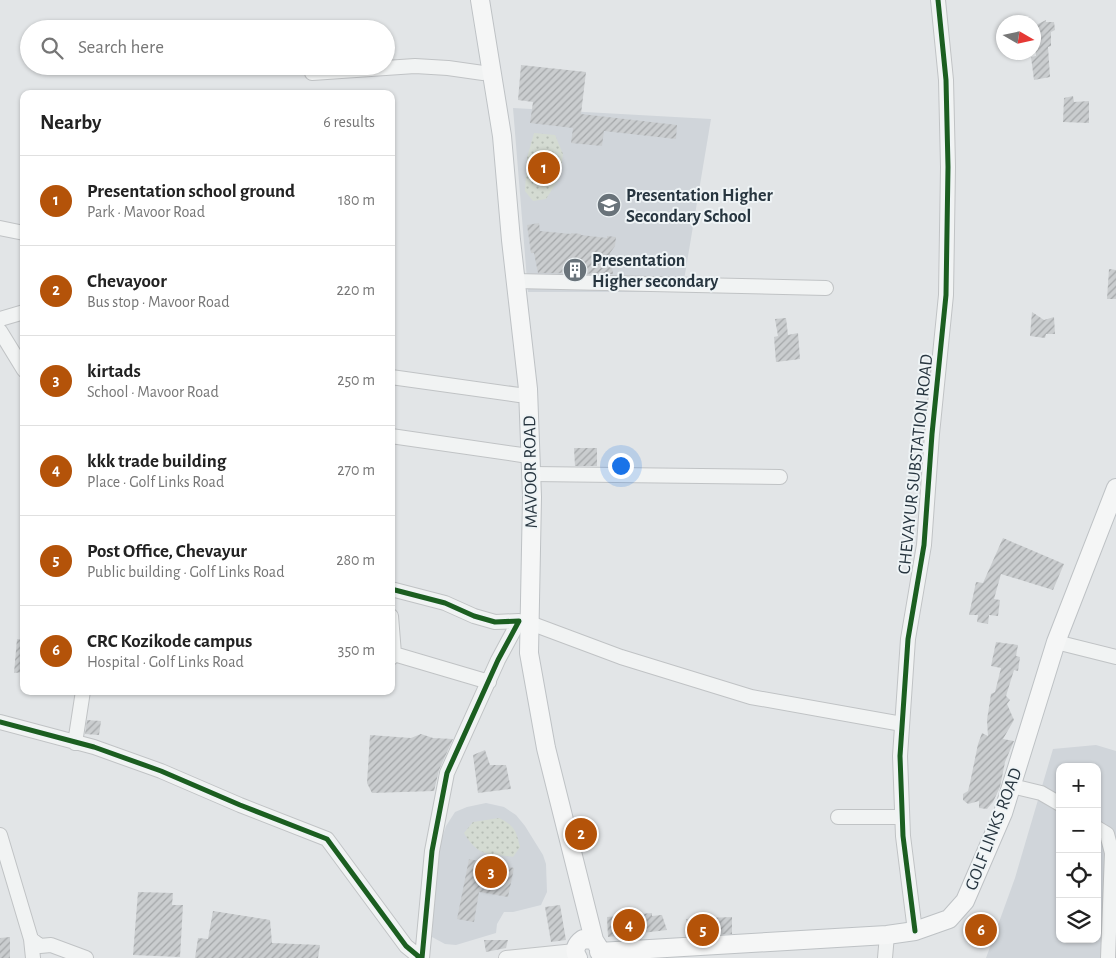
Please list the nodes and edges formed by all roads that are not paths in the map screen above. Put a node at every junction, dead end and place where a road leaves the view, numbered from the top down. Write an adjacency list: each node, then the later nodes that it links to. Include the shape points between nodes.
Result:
1 (468, 0): 5 (main road, MAVOOR ROAD)
2 (480, 0): 8 (main road, MAVOOR ROAD, via 502,136)
3 (938, 0): 30 (street, CHEVAYUR SUBSTATION ROAD, via 946,80 946,295 924,545 908,639)
4 (395, 68): 5 (street, via 448,68)
5 (483, 73): 15 (main road, MAVOOR ROAD)
6 (0, 228): 7 (street)
7 (20, 232)
8 (515, 281): 9 (street); 18 (main road, MAVOOR ROAD, via 528,388)
9 (826, 288)
10 (20, 313): 11 (street)
11 (0, 319)
12 (0, 331): 13 (street)
13 (20, 364)
14 (395, 378): 15 (street)
15 (519, 394): 17 (main road, MAVOOR ROAD)
16 (395, 437): 17 (street)
17 (522, 455): 23 (main road, MAVOOR ROAD, via 521,589)
18 (532, 474): 19 (street); 23 (main road, MAVOOR ROAD)
19 (780, 477)
20 (1116, 488): 21 (main road, GOLF LINKS ROAD)
21 (1110, 517): 24 (main road, GOLF LINKS ROAD)
22 (395, 590): 23 (street, via 445,603 495,622)
23 (525, 622): 27 (street, via 498,660); 30 (street, via 621,657 751,697); 42 (main road, MAVOOR ROAD, via 546,748)
24 (1056, 642): 26 (street); 32 (main road, GOLF LINKS ROAD)
25 (395, 657): 27 (street)
26 (1116, 657)
27 (489, 682): 46 (street, via 447,773 432,851)
28 (82, 695): 31 (street)
29 (0, 722): 31 (street)
30 (902, 724): 35 (street, CHEVAYUR SUBSTATION ROAD)
31 (75, 743): 45 (street, via 161,771 327,839)
32 (1012, 786): 33 (street, via 1041,793); 39 (main road, GOLF LINKS ROAD, via 965,901 949,919)
33 (1056, 802)
34 (838, 817): 35 (street)
35 (902, 817): 39 (street, CHEVAYUR SUBSTATION ROAD)
36 (1101, 830): 49 (street, via 1107,834 1112,852)
37 (0, 835): 38 (street)
38 (6, 876): 41 (street)
39 (915, 931): 40 (main road, GOLF LINKS ROAD)
40 (887, 935): 42 (main road, GOLF LINKS ROAD); 48 (street)
41 (31, 939): 43 (street); 44 (street, via 40,946 51,945)
42 (588, 950): 47 (street)
43 (33, 958)
44 (86, 958)
45 (418, 958)
46 (422, 958)
47 (506, 958)
48 (885, 958)
49 (1108, 958)

